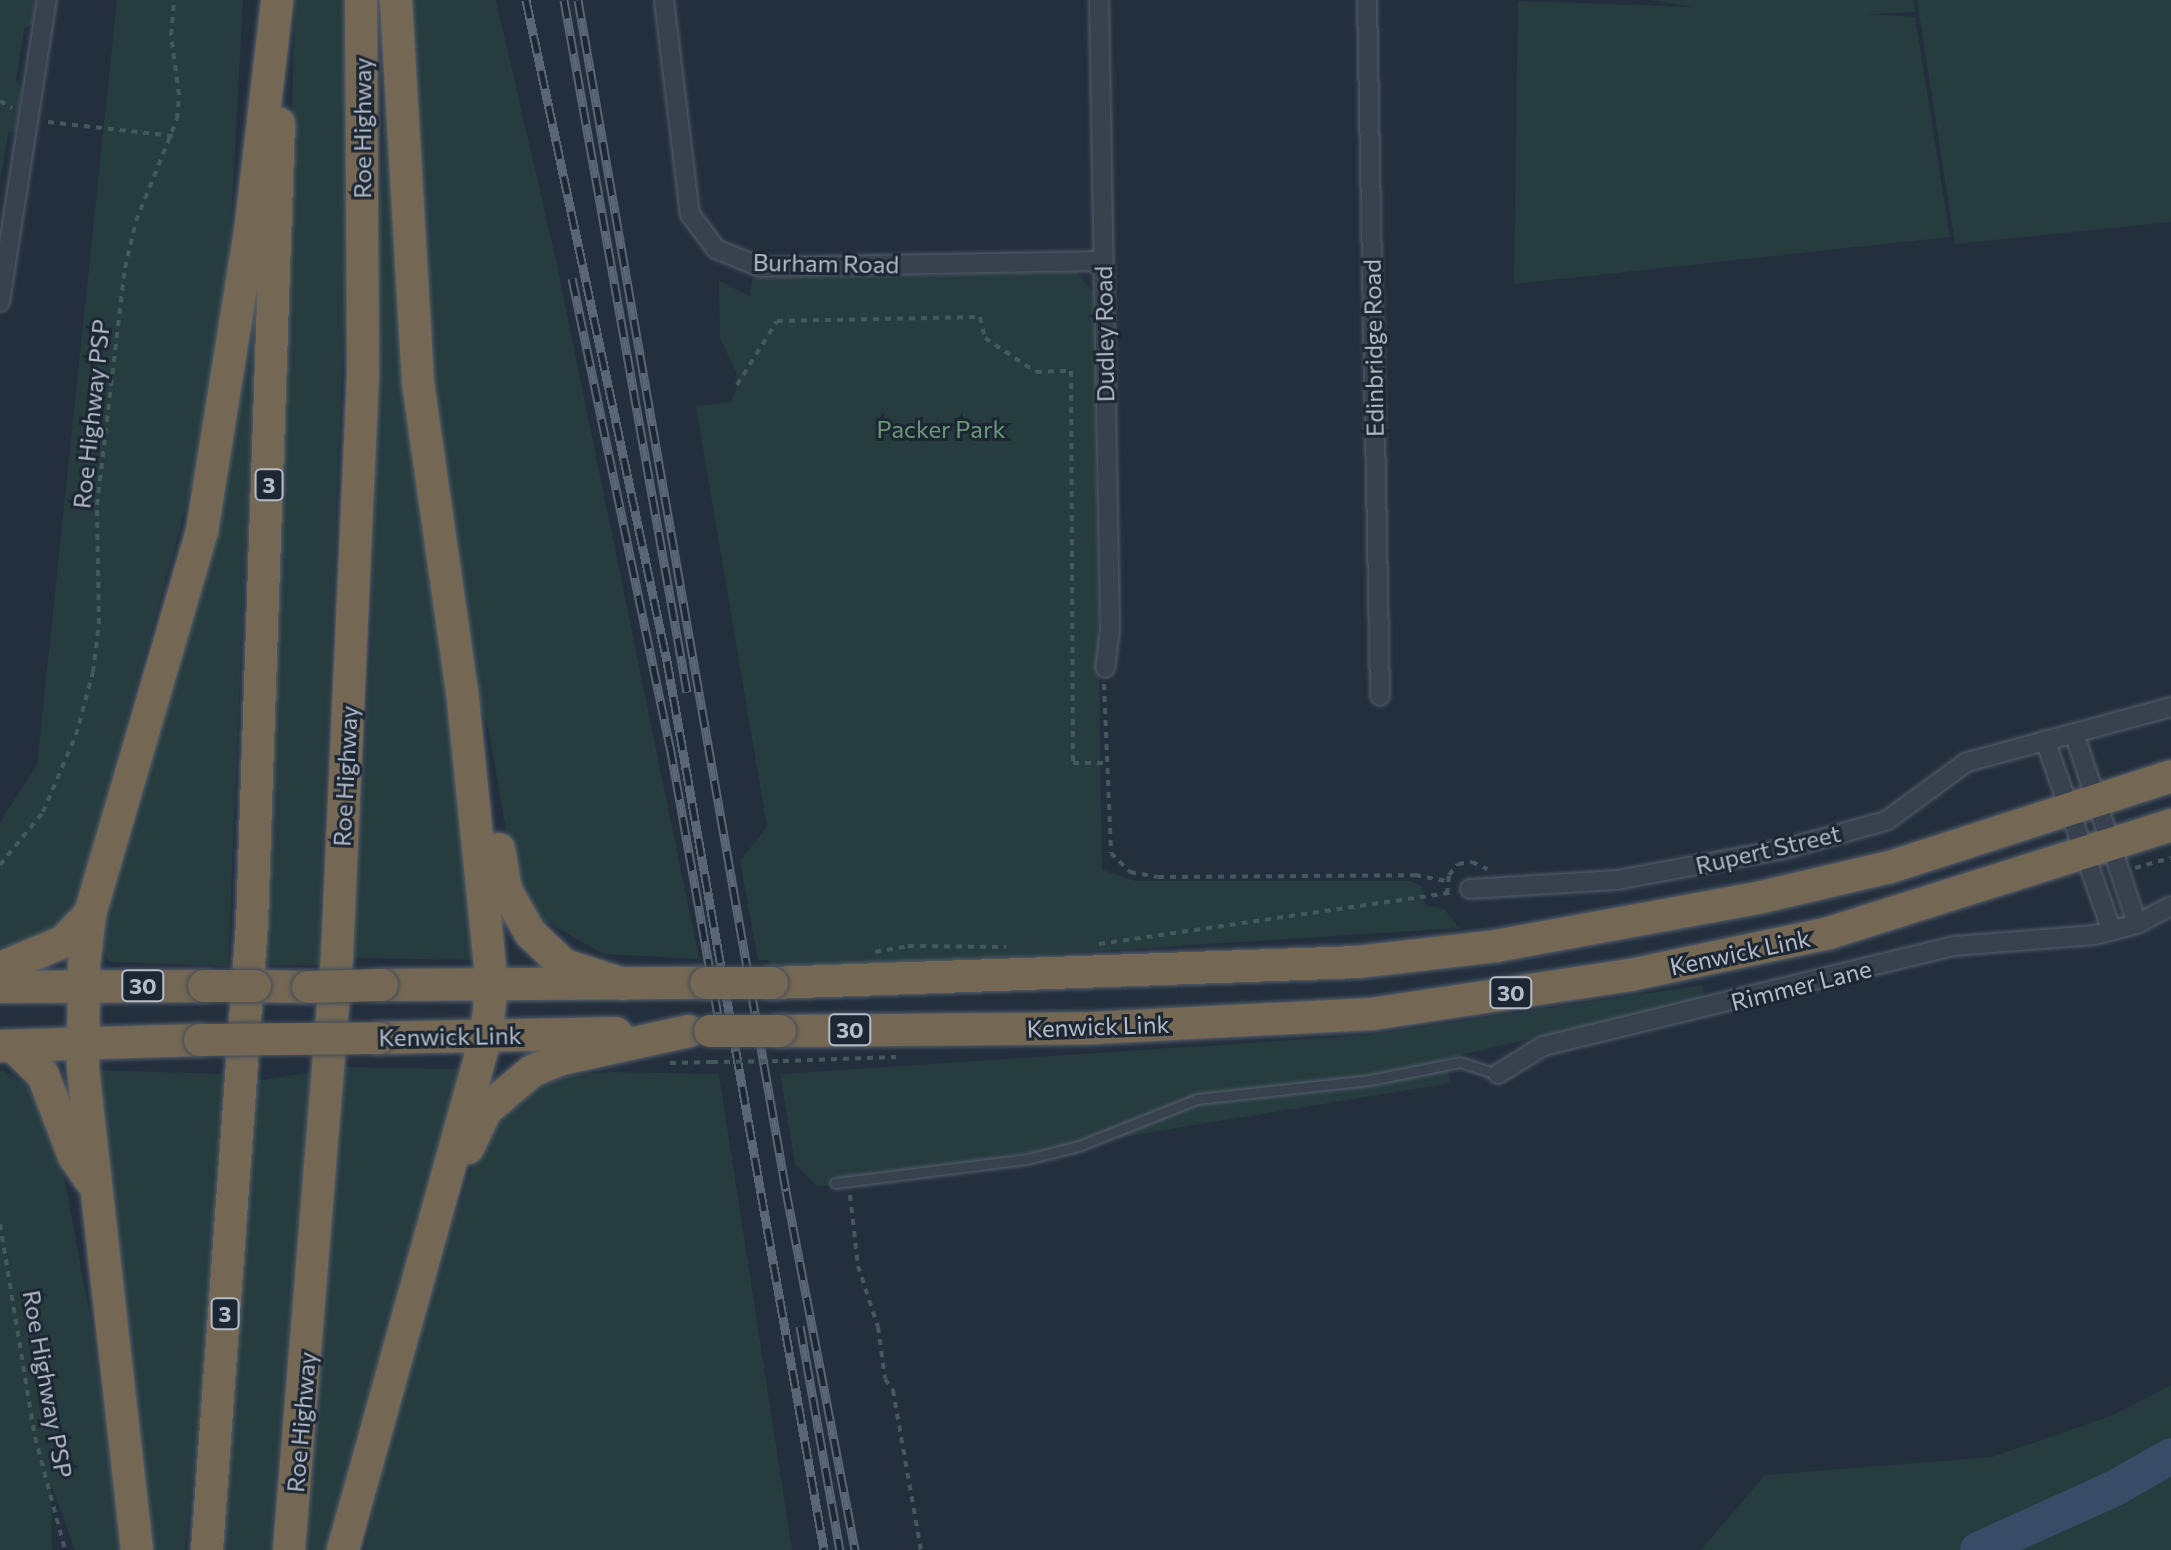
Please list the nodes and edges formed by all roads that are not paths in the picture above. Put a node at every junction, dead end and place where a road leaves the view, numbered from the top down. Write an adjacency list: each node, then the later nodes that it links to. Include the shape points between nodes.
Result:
1 (47, 0): 9 (street)
2 (361, 0): 40 (highway, Roe Highway, via 363,374 337,941)
3 (396, 0): 11 (highway, via 418,382)
4 (664, 0): 8 (street, Burham Road, via 690,214 716,249 760,267)
5 (1099, 0): 8 (street, Dudley Road)
6 (1367, 0): 12 (street, Edinbridge Road)
7 (277, 1): 22 (highway, via 250,232 202,531); 39 (highway, 3, via 279,202 252,924)
8 (1103, 261): 10 (street, Dudley Road, via 1110,629)
9 (0, 302)
10 (1105, 668)
11 (462, 692): 26 (highway, via 479,735 506,890 515,914 564,965); 27 (highway)
12 (1380, 696)
13 (2171, 707): 14 (street, Rupert Street)
14 (2074, 733): 15 (street, Rupert Street); 17 (street)
15 (2045, 740): 17 (street); 20 (street, Rupert Street, via 1967,762 1886,821 1784,849 1617,880)
16 (2171, 776): 17 (highway, Kenwick Link / 30)
17 (2085, 806): 19 (street); 19 (street); 26 (highway, Kenwick Link / 30, bridge, via 1890,867 1762,897 1496,946 1342,963)
18 (2171, 825): 19 (highway, Kenwick Link / 30)
19 (2099, 850): 23 (street); 24 (street); 32 (highway, Kenwick Link / 30, bridge, via 1829,933 1630,975 1372,1014 781,1046)
20 (1470, 889)
21 (2171, 906): 23 (street, Rimmer Lane)
22 (90, 914): 25 (highway, via 63,942); 28 (highway)
23 (2137, 924): 24 (street, Rimmer Lane)
24 (2112, 931): 34 (street, Rimmer Lane, via 1945,948 1765,996 1543,1046)
25 (0, 968)
26 (623, 984): 27 (highway, Kenwick Link / 30)
27 (492, 985): 28 (highway, Kenwick Link / 30, bridge); 30 (highway)
28 (83, 986): 29 (highway, Kenwick Link / 30); 31 (highway)
29 (0, 987)
30 (486, 1036): 31 (highway, Kenwick Link / 30, bridge); 32 (highway, Kenwick Link / 30); 37 (highway)
31 (82, 1042): 33 (highway, Kenwick Link / 30); 36 (highway)
32 (704, 1042): 37 (highway, via 562,1059 512,1083 477,1126)
33 (6, 1046): 36 (highway, via 43,1075 74,1156)
34 (1498, 1074): 35 (lane, via 1460,1062 1370,1080 1197,1099 1040,1156)
35 (835, 1183)
36 (98, 1193): 38 (highway)
37 (424, 1267): 41 (highway, via 370,1439)
38 (137, 1550)
39 (207, 1550)
40 (289, 1550)
41 (343, 1550)

